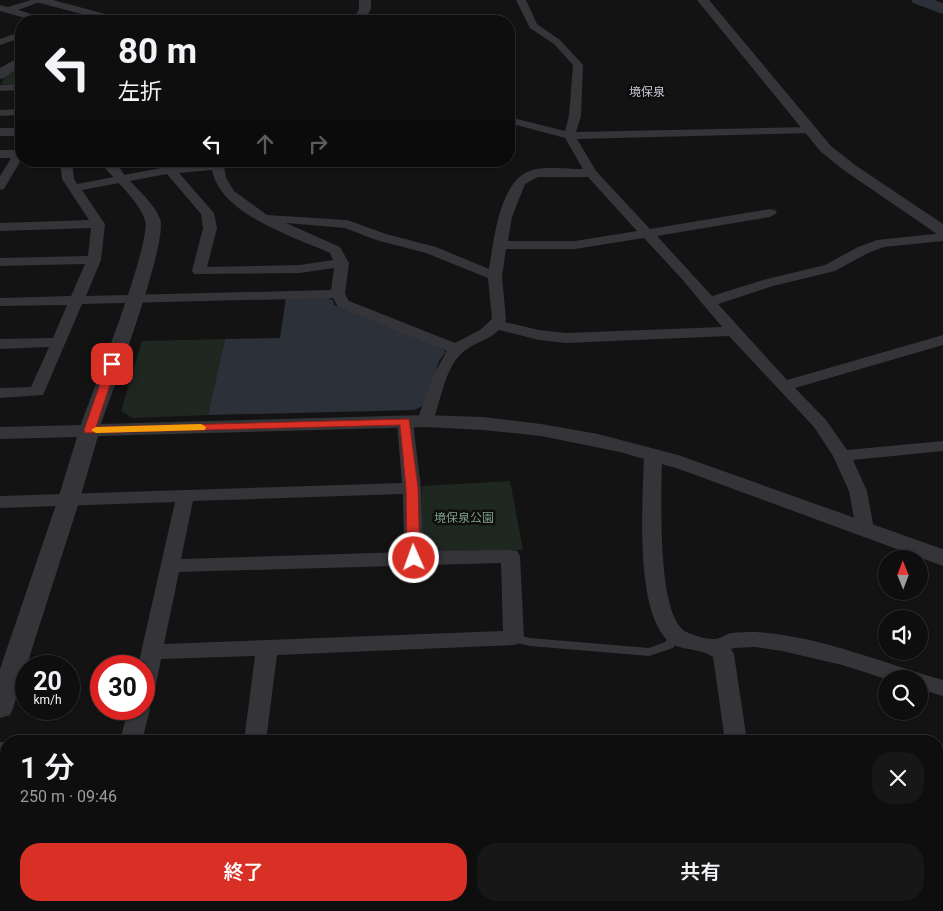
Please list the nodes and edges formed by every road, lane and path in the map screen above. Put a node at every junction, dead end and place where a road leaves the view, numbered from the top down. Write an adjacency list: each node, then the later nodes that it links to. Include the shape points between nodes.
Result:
1 (40, 0): 5 (street); 7 (street)
2 (364, 0): 8 (street)
3 (521, 0): 22 (street, via 533,26 557,42 578,65 575,116)
4 (702, 0): 19 (street)
5 (9, 10): 6 (street); 9 (street)
6 (25, 15)
7 (97, 15)
8 (362, 15)
9 (0, 19)
10 (15, 37): 11 (street)
11 (0, 42)
12 (15, 63): 13 (street)
13 (2, 70)
14 (0, 88): 15 (street)
15 (15, 88)
16 (15, 112): 17 (street)
17 (0, 113)
18 (515, 122): 22 (street)
19 (812, 130): 22 (street); 39 (street, via 826,149 850,168)
20 (0, 132): 21 (street)
21 (15, 132)
22 (569, 136): 31 (street)
23 (0, 154): 24 (street)
24 (15, 154)
25 (15, 162): 33 (street)
26 (67, 167): 34 (street, via 68,179)
27 (112, 167): 32 (street)
28 (162, 167): 32 (street)
29 (166, 167): 45 (street, via 207,212 210,228 199,271 300,269)
30 (218, 167): 36 (street, via 229,193)
31 (591, 173): 40 (street); 42 (street, via 535,173 520,182 505,217)
32 (122, 179): 34 (street); 48 (street, via 153,220 153,237)
33 (0, 186)
34 (75, 188): 37 (street)
35 (770, 213): 40 (street)
36 (261, 217): 45 (street, via 335,250); 46 (street, via 347,224 432,250)
37 (98, 224): 38 (street); 43 (street)
38 (0, 227)
39 (943, 231)
40 (646, 232): 42 (street, via 575,244); 51 (street)
41 (943, 237): 51 (street, via 882,243 830,268)
42 (500, 245): 46 (street)
43 (94, 260): 44 (street); 49 (street)
44 (0, 262)
45 (342, 263): 47 (street)
46 (495, 276): 52 (street)
47 (338, 294): 48 (street); 57 (street, via 343,304)
48 (135, 298): 49 (street); 61 (street)
49 (77, 299): 50 (street); 55 (street)
50 (0, 302)
51 (709, 302): 53 (street)
52 (497, 325): 53 (street, via 566,338); 57 (street)
53 (734, 331): 58 (street)
54 (943, 340): 58 (street)
55 (59, 342): 56 (street); 59 (street, via 37,392)
56 (0, 344)
57 (457, 349): 60 (street)
58 (783, 386): 65 (street, via 820,424)
59 (0, 393)
60 (415, 421): 61 (street); 64 (street, via 465,421 522,427); 66 (street)
61 (89, 430): 62 (street); 68 (street)
62 (0, 433)
63 (943, 446): 65 (street)
64 (653, 454): 70 (street); 74 (street, via 652,556 661,608)
65 (842, 456): 70 (street, via 858,491)
66 (412, 488): 67 (street); 71 (street)
67 (185, 496): 68 (street); 73 (street)
68 (69, 499): 69 (street); 83 (street)
69 (0, 502)
70 (865, 529): 72 (street)
71 (414, 558): 73 (street); 75 (street, via 510,556)
72 (943, 558)
73 (171, 566): 78 (street)
74 (676, 637): 75 (lane, via 669,646 648,652); 76 (street)
75 (514, 638): 77 (street)
76 (716, 647): 80 (street, via 728,642 778,642); 87 (street, via 723,654 726,666)
77 (267, 648): 78 (street); 86 (street)
78 (153, 652): 79 (street)
79 (152, 655)
80 (882, 670)
81 (928, 684): 82 (street)
82 (943, 688)
83 (0, 708)
84 (136, 720): 85 (street)
85 (132, 735)
86 (256, 735)
87 (735, 735)

